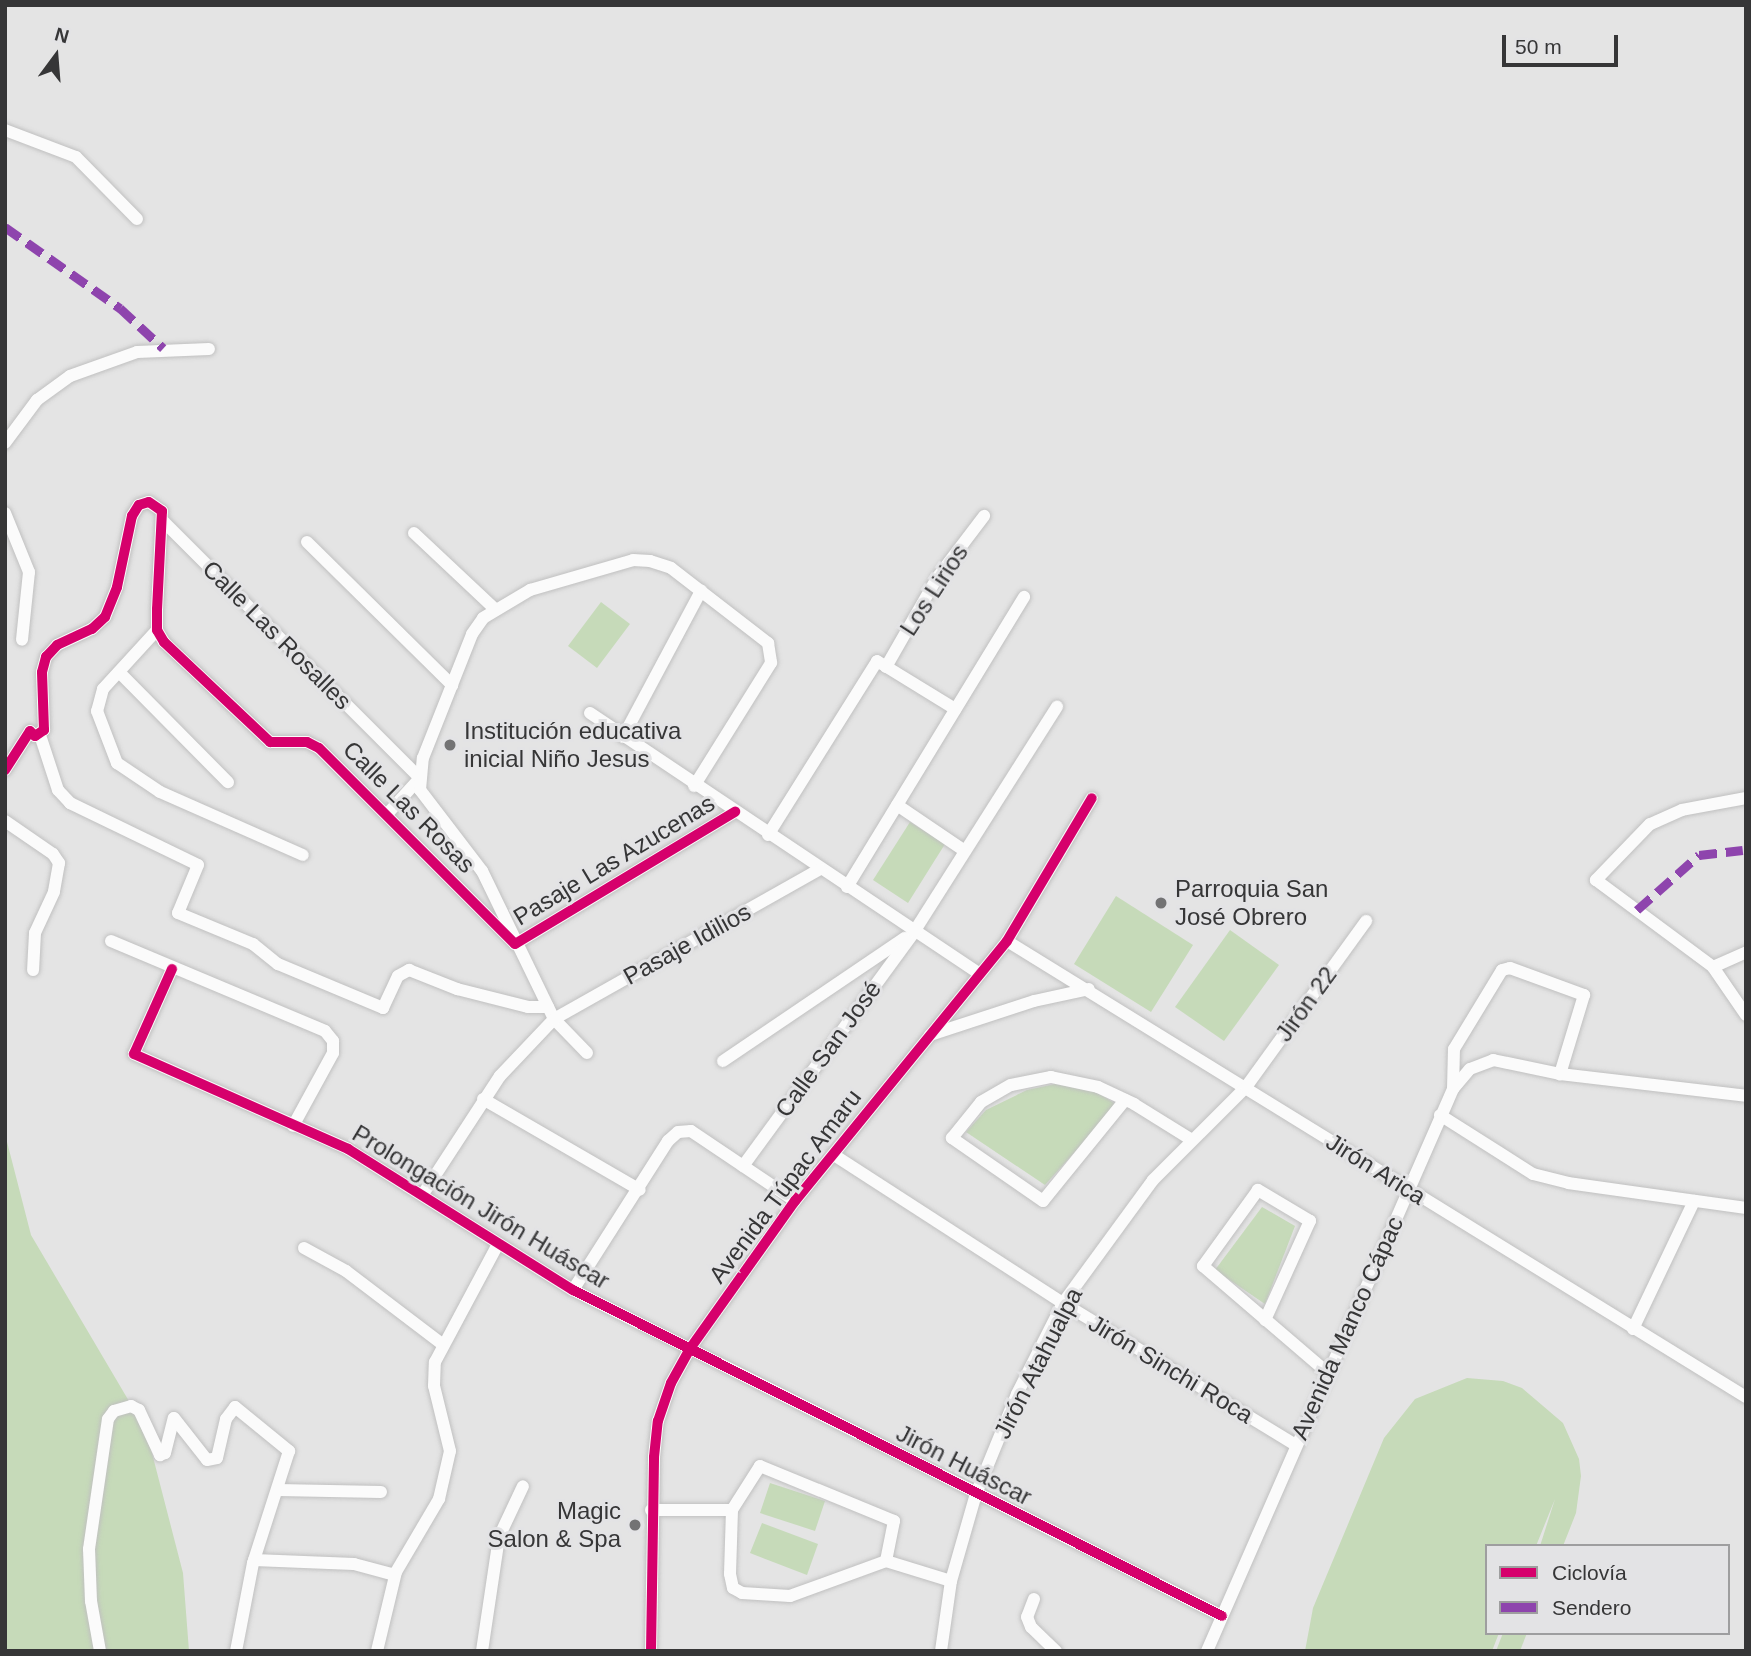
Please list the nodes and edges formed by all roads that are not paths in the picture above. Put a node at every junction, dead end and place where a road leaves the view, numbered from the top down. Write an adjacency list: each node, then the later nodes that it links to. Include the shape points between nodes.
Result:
1 (5, 130): 2 (street, via 76,157)
2 (137, 219)
3 (209, 349): 4 (street, via 137,352 70,376 37,400)
4 (5, 443)
5 (5, 513): 14 (street, via 29,572)
6 (984, 516): 15 (street, Los Lirios, via 937,578)
7 (163, 522): 13 (street); 21 (street, Calle Las Rosalles, via 159,505 139,505 132,516 117,587 105,617 92,629 57,645 46,657 42,672 46,722); 24 (street, Calle Las Rosalles)
8 (414, 533): 12 (street)
9 (307, 542): 17 (street)
10 (701, 591): 12 (street, via 671,568 633,559 530,590); 22 (street); 26 (street, via 768,643 772,654 771,663)
11 (1024, 597): 19 (street)
12 (494, 608): 17 (street, via 472,634)
13 (157, 630): 16 (street); 30 (street, Calle Las Rosas, via 164,642 270,742 307,742 319,748)
14 (22, 640)
15 (886, 667): 19 (street); 33 (street, via 877,661)
16 (119, 673): 25 (street); 35 (street, via 103,689 97,711 117,763 160,792)
17 (452, 685): 24 (street, via 423,758)
18 (1057, 707): 34 (street, Calle San José)
19 (955, 709): 29 (street)
20 (590, 713): 22 (street)
21 (40, 735): 23 (street, via 30,732); 49 (street, via 58,790 70,803 198,865 178,912 253,944 278,964 383,1008 398,976 409,970 457,989)
22 (623, 737): 26 (street)
23 (5, 770)
24 (420, 778): 30 (street); 42 (street, via 424,800 482,871)
25 (228, 782)
26 (694, 786): 31 (street)
27 (1092, 798): 41 (street, Avenida Túpac Amaru)
28 (1746, 798): 44 (street, via 1682,810 1650,824 1596,880)
29 (897, 805): 34 (street); 37 (street)
30 (388, 813): 42 (street, Calle Las Rosas)
31 (735, 813): 33 (street); 42 (street, Pasaje Las Azucenas)
32 (5, 821): 46 (street, via 59,863 54,892 35,933)
33 (768, 835): 36 (street)
34 (965, 851): 39 (street, Calle San José)
35 (303, 855)
36 (820, 869): 37 (street); 49 (street, Pasaje Idilios)
37 (847, 887): 39 (street)
38 (1366, 921): 55 (street, Jirón 22)
39 (914, 932): 47 (street); 53 (street); 64 (street, Calle San José)
40 (111, 941): 45 (street)
41 (1007, 941): 47 (street, Avenida Túpac Amaru); 48 (street, Jirón Arica)
42 (516, 944): 49 (street)
43 (1746, 952): 44 (street)
44 (1713, 967): 50 (street)
45 (172, 969): 61 (street, Prolongación Jirón Huáscar, via 134,1054); 61 (street, via 325,1031 334,1041 333,1053)
46 (33, 970)
47 (977, 972): 51 (street, Avenida Túpac Amaru)
48 (1089, 989): 51 (street, via 1034,1001); 55 (street, Jirón Arica)
49 (551, 1013): 52 (street); 58 (street, Pasaje Idilios)
50 (1746, 1015)
51 (929, 1035): 63 (street, Avenida Túpac Amaru)
52 (587, 1053)
53 (723, 1061)
54 (1560, 1074): 56 (street, via 1482,1061); 56 (street, Avenida Manco Cápac, via 1584,995 1510,968 1502,970 1454,1049); 57 (street)
55 (1246, 1087): 62 (street, Jirón Atahualpa); 65 (street, Jirón Arica)
56 (1453, 1089): 60 (street, Avenida Manco Cápac)
57 (1746, 1096)
58 (483, 1099): 66 (street); 67 (street, Pasaje Idilios)
59 (1125, 1100): 59 (street, via 1098,1087 1051,1077 1011,1085 981,1102 952,1138 1043,1201); 62 (street)
60 (1440, 1115): 65 (street, Avenida Manco Cápac); 69 (street, via 1533,1174 1568,1184)
61 (293, 1126): 67 (street, Prolongación Jirón Huáscar, via 348,1149)
62 (1192, 1140): 74 (street, Jirón Atahualpa, via 1118,1223)
63 (834, 1155): 68 (street, Avenida Túpac Amaru); 74 (street, Jirón Sinchi Roca)
64 (743, 1166): 66 (street, via 691,1131 678,1132); 68 (street)
65 (1409, 1189): 76 (street, Jirón Arica); 79 (street, Avenida Manco Cápac)
66 (640, 1190): 73 (street)
67 (423, 1194): 71 (street, Prolongación Jirón Huáscar)
68 (795, 1201): 78 (street, Avenida Túpac Amaru)
69 (1694, 1201): 70 (street); 76 (street)
70 (1746, 1208)
71 (497, 1246): 73 (street, Prolongación Jirón Huáscar); 77 (street)
72 (304, 1248): 77 (street, via 346,1271)
73 (573, 1290): 78 (street, Prolongación Jirón Huáscar)
74 (1063, 1303): 81 (street, Jirón Sinchi Roca); 85 (street, Jirón Atahualpa, via 1017,1394)
75 (1265, 1320): 75 (street, via 1203,1266 1258,1191 1310,1221); 79 (street)
76 (1633, 1329): 80 (street, Jirón Arica)
77 (442, 1344): 90 (street, via 435,1362 434,1386 450,1451 439,1499)
78 (689, 1350): 85 (street, Jirón Huáscar); 86 (street, Avenida Túpac Amaru, via 658,1421)
79 (1328, 1373): 81 (street, Avenida Manco Cápac)
80 (1746, 1397)
81 (1296, 1445): 93 (street, Avenida Manco Cápac)
82 (523, 1486): 97 (street, via 499,1537)
83 (278, 1490): 84 (street); 88 (street); 94 (street, via 289,1451 255,1428 240,1409 229,1412 212,1461 178,1419 171,1419 165,1452 160,1455 139,1409 131,1406 114,1411 106,1429 89,1549 91,1601)
84 (381, 1492)
85 (975, 1494): 91 (street, Jirón Atahualpa); 93 (street, Jirón Huáscar)
86 (651, 1510): 87 (street); 98 (street, Avenida Túpac Amaru)
87 (733, 1510): 89 (street, via 760,1466 894,1521); 89 (street, via 730,1574 733,1588 742,1593 790,1596)
88 (254, 1560): 90 (street, via 354,1564); 95 (street)
89 (886, 1561): 91 (street)
90 (395, 1574): 96 (street)
91 (951, 1581): 99 (street, Jirón Atahualpa)
92 (1034, 1599): 100 (street, via 1027,1617 1031,1627)
93 (1222, 1616): 101 (street, Avenida Manco Cápac)
94 (100, 1651)
95 (236, 1651)
96 (377, 1651)
97 (482, 1651)
98 (651, 1651)
99 (941, 1651)
100 (1056, 1651)
101 (1207, 1651)

